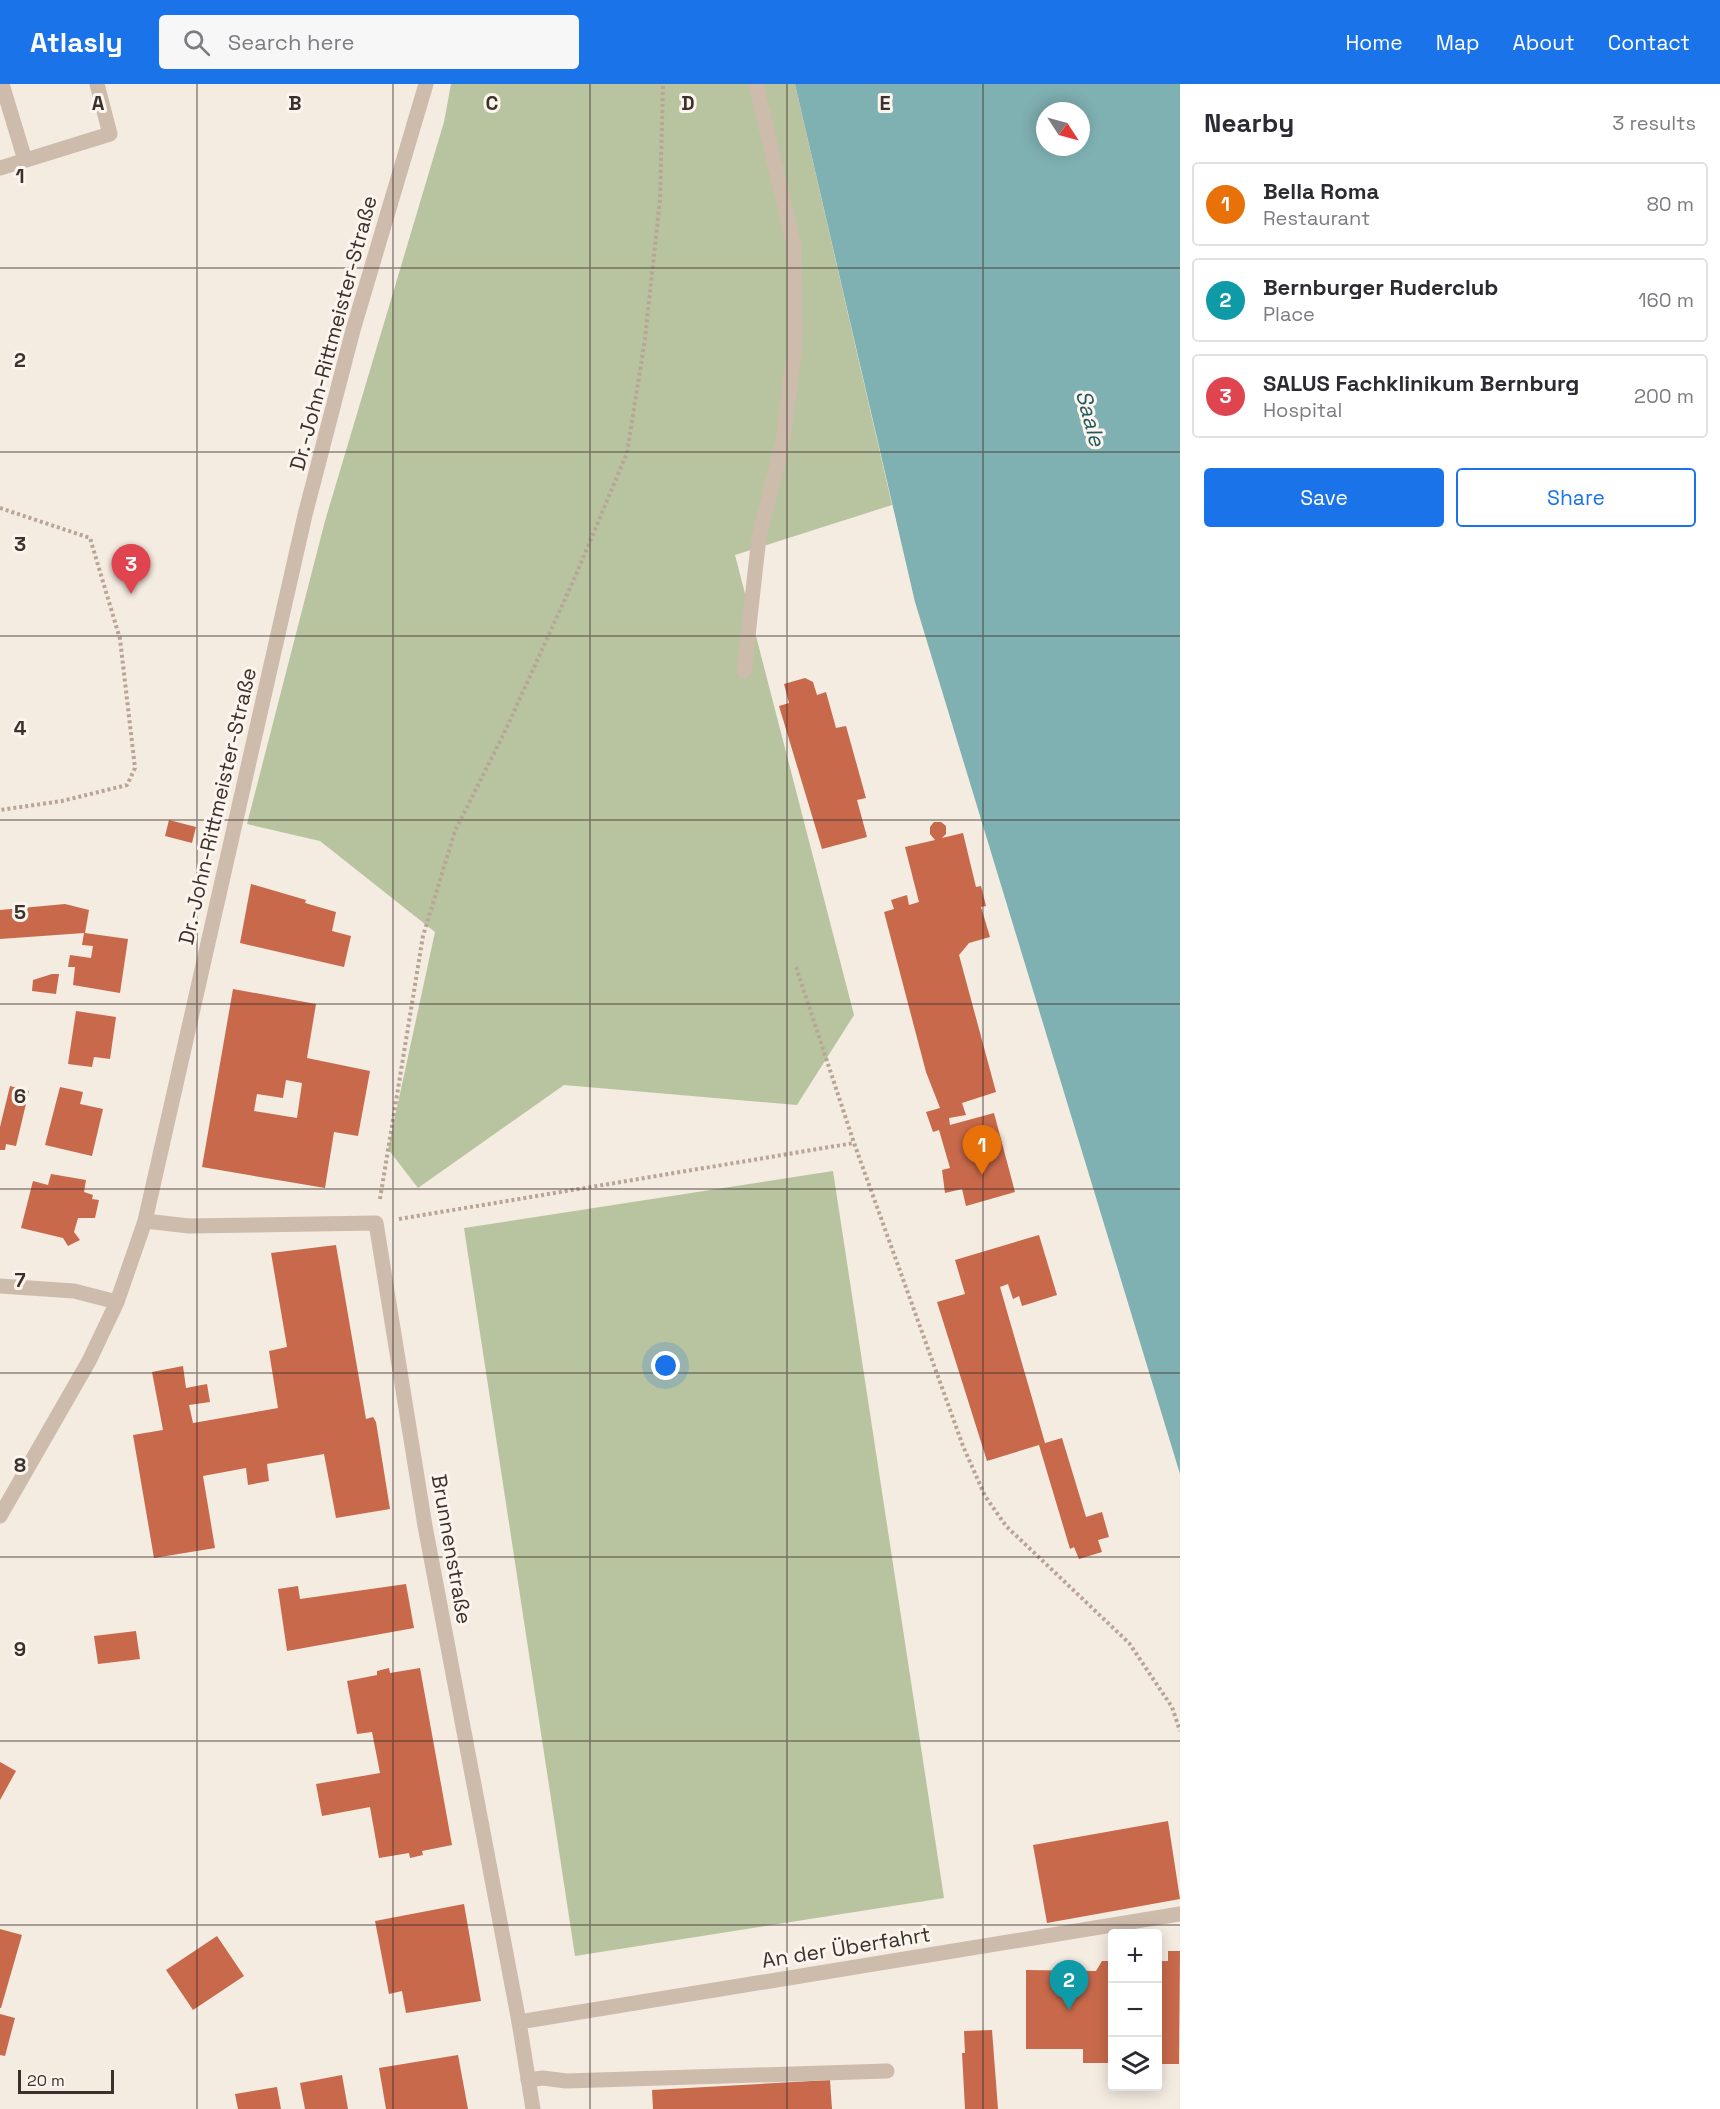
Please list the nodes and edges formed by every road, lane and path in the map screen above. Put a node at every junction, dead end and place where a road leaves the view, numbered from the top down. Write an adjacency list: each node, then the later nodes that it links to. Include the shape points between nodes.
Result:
1 (2, 84): 6 (street)
2 (97, 84): 6 (street, via 110,134)
3 (426, 84): 13 (street, Dr.-John-Rittmeister-Straße, via 352,330 305,515)
4 (663, 84): 14 (path, via 660,200 645,339 627,453 545,642 456,831 423,936)
5 (756, 84): 9 (street, via 794,246 795,344 783,441 759,537)
6 (25, 160): 7 (street)
7 (0, 168)
8 (0, 508): 10 (path, via 90,538 120,639 135,768 127,785 62,801)
9 (744, 670)
10 (0, 810)
11 (796, 967): 12 (path)
12 (854, 1143): 14 (path); 18 (path, via 963,1446 985,1496 1006,1526 1129,1643 1172,1707)
13 (145, 1221): 14 (street, via 189,1226); 16 (street, Dr.-John-Rittmeister-Straße)
14 (376, 1223): 20 (street, Brunnenstraße, via 425,1526)
15 (0, 1286): 16 (street, via 74,1291)
16 (117, 1302): 17 (street, Dr.-John-Rittmeister-Straße, via 89,1361)
17 (0, 1516)
18 (1180, 1731)
19 (1180, 1914): 20 (street, An der Überfahrt)
20 (519, 2022): 22 (street, Brunnenstraße)
21 (887, 2071): 22 (street)
22 (528, 2080): 23 (street, Brunnenstraße)
23 (533, 2109)

